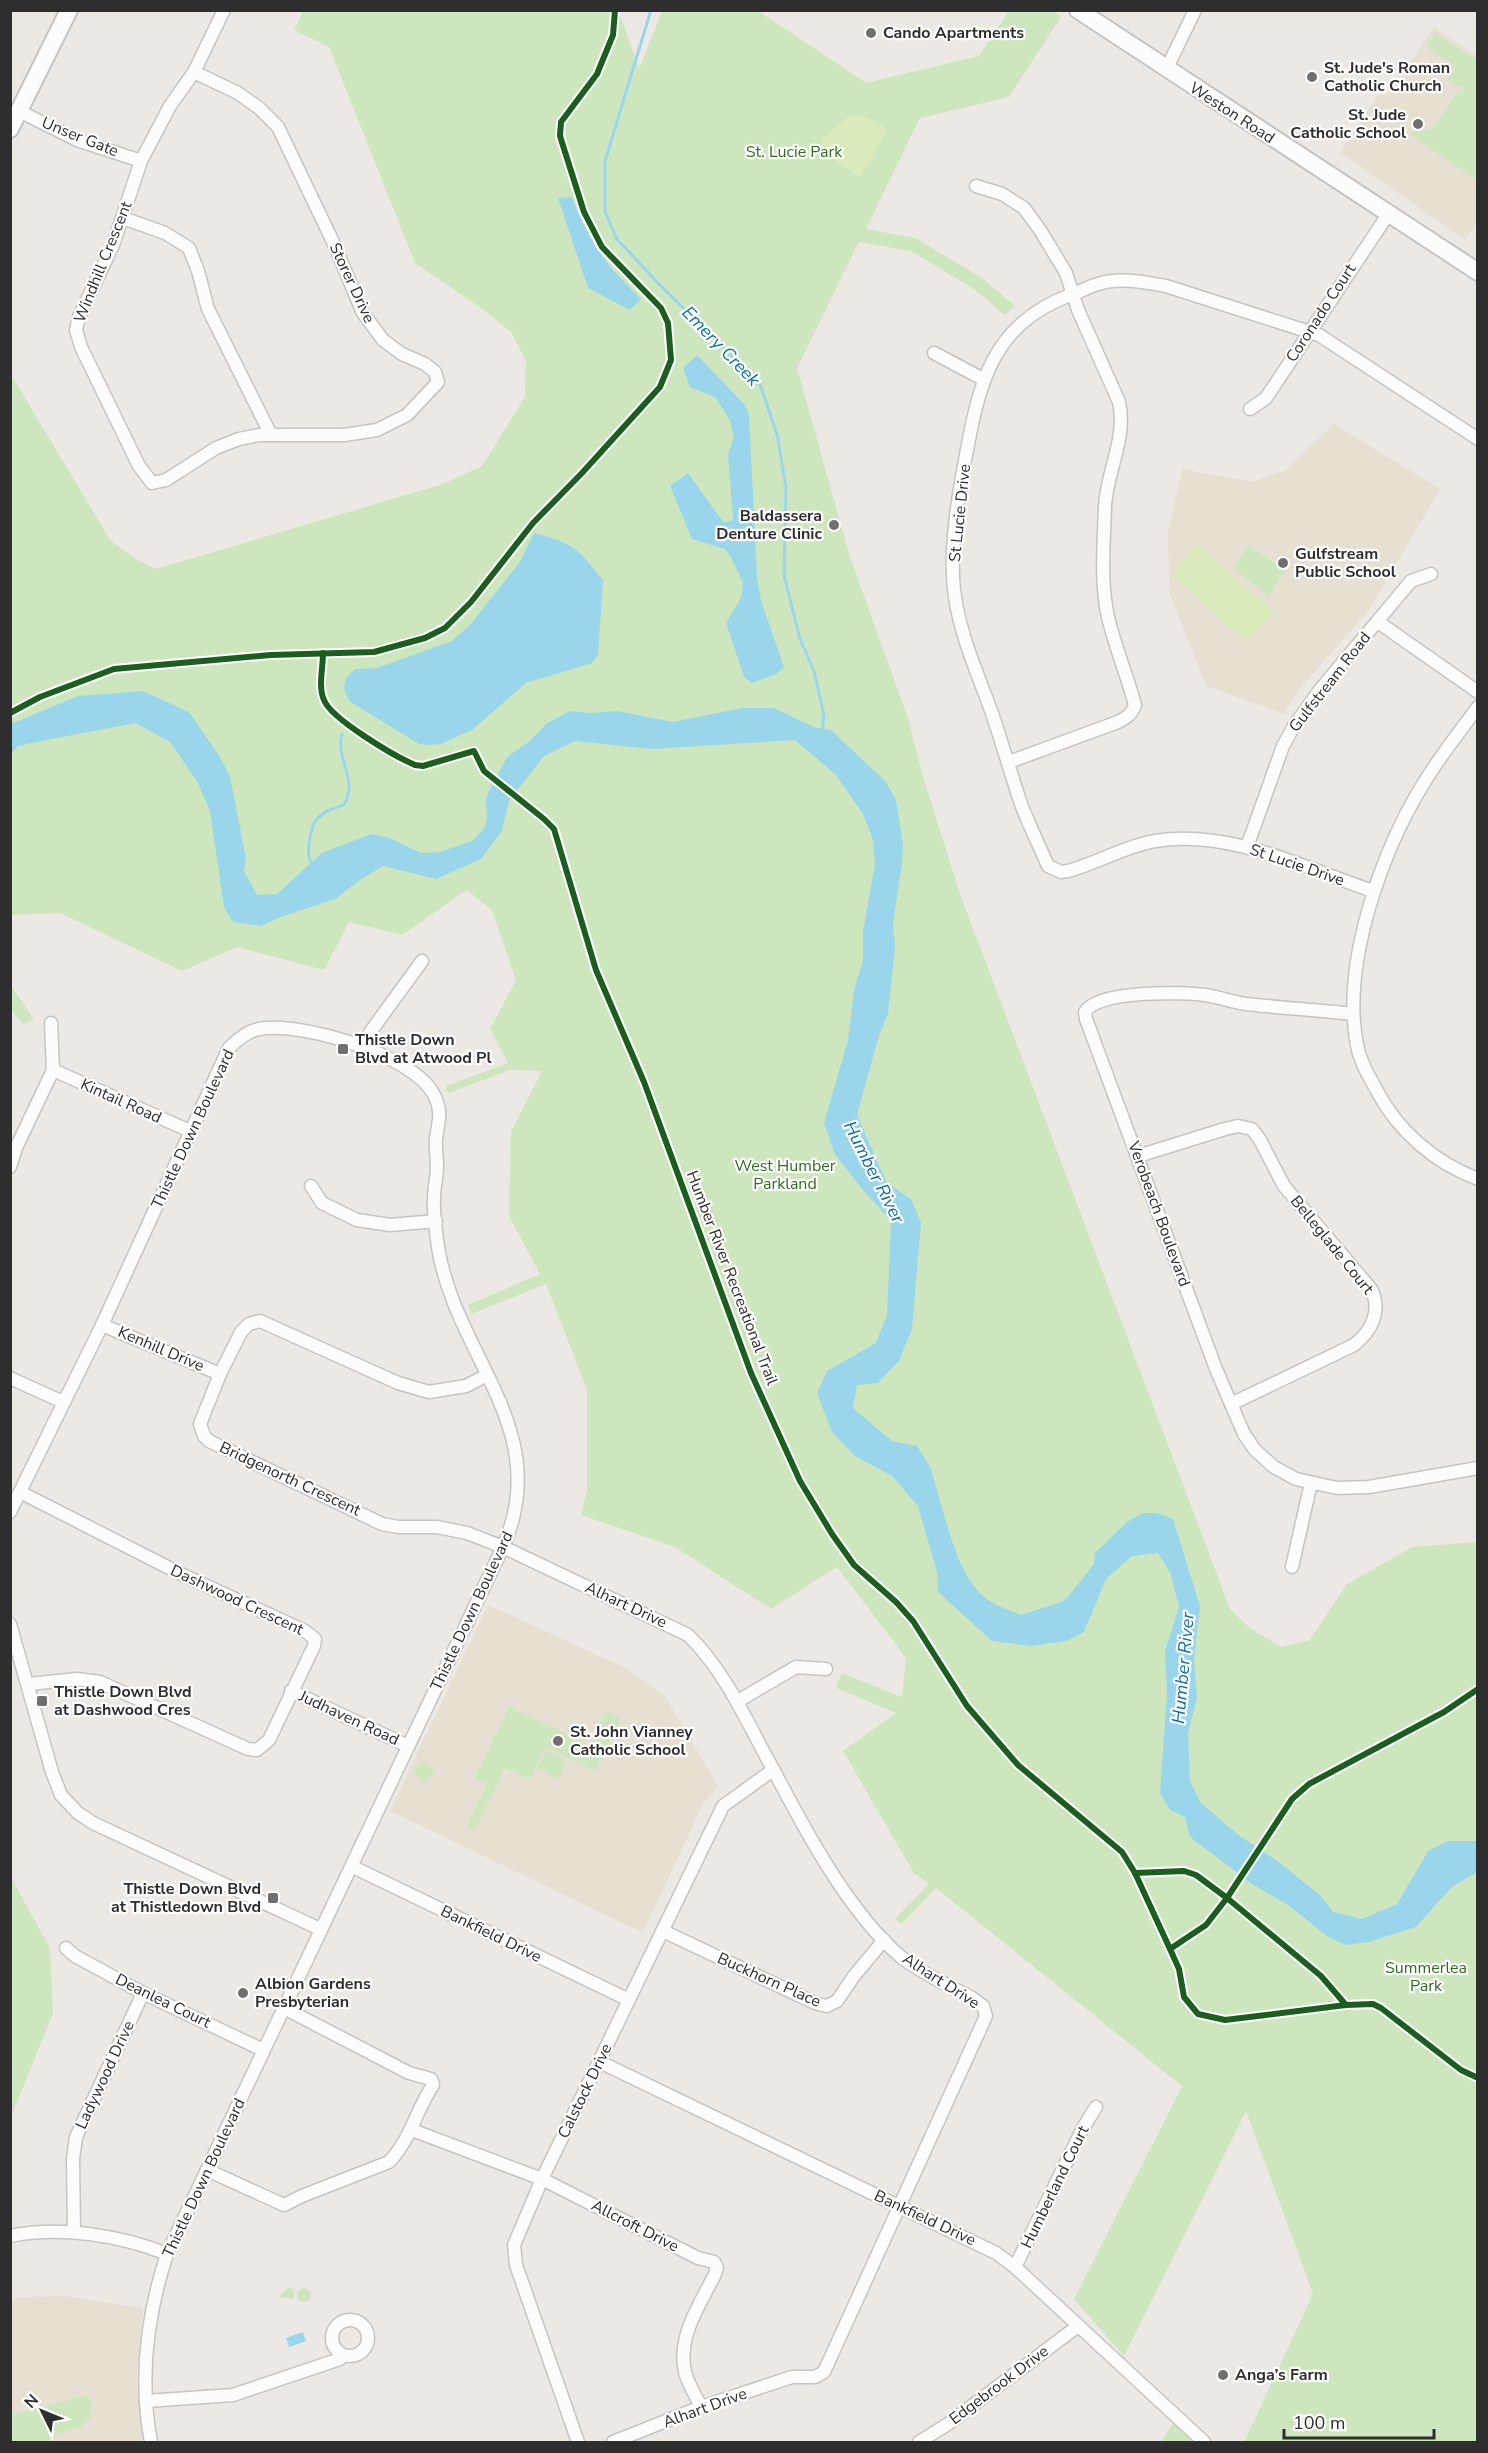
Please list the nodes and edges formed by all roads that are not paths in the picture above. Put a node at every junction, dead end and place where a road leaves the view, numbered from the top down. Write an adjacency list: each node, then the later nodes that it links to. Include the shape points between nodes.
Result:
1 (69, 10): 7 (main road)
2 (224, 10): 6 (street, Windhill Crescent)
3 (1078, 10): 5 (main road, Weston Road)
4 (1195, 10): 5 (street)
5 (1166, 70): 11 (main road, Weston Road)
6 (194, 72): 9 (street, Windhill Crescent, via 170,106); 19 (street, Storer Drive, via 243,97 278,127 363,313 383,340 425,364 438,378 407,415 377,430 344,435)
7 (19, 111): 8 (main road); 9 (street, Unser Gate, via 77,140)
8 (10, 129)
9 (141, 161): 12 (street, Windhill Crescent)
10 (976, 186): 14 (street, via 1002,194 1024,208 1065,273)
11 (1389, 213): 13 (main road, Weston Road); 15 (street, Coronado Court)
12 (123, 218): 19 (street, via 165,233 189,248 208,309); 21 (street, Windhill Crescent, via 76,330 139,466)
13 (1478, 272)
14 (1072, 294): 15 (street, St Lucie Drive, via 1100,283 1141,281); 17 (street, St Lucie Drive, via 1049,303 1016,329 995,355); 26 (street, via 1121,412 1106,502 1104,581 1112,635 1135,705 1133,712 1118,722)
15 (1309, 331): 18 (street, Coronado Court, via 1266,398); 20 (street, St Lucie Drive)
16 (934, 353): 17 (street)
17 (983, 380): 26 (street, St Lucie Drive, via 960,488 954,594 964,637)
18 (1250, 409)
19 (271, 435): 21 (street, Storer Drive, via 239,439 216,448 165,480)
20 (1478, 439)
21 (152, 483)
22 (1431, 574): 23 (street, Gulfstream Road, via 1411,581)
23 (1378, 622): 24 (street); 27 (street, Gulfstream Road, via 1319,692 1287,738)
24 (1478, 692)
25 (1478, 706): 28 (street, via 1425,781)
26 (1009, 762): 27 (street, St Lucie Drive, via 1037,841 1048,866 1054,870 1080,868 1156,841 1192,838)
27 (1246, 847): 28 (street, St Lucie Drive)
28 (1373, 891): 30 (street, via 1354,971)
29 (422, 961): 32 (street, via 371,1031)
30 (1353, 1014): 35 (street, Verobeach Boulevard, via 1170,993 1123,996 1089,1006 1086,1019); 37 (street, via 1357,1048 1367,1074 1395,1119 1428,1152)
31 (51, 1023): 33 (street)
32 (364, 1047): 34 (street, Thistle Down Boulevard, via 287,1028 258,1029 245,1034 229,1048); 39 (street, Thistle Down Boulevard, via 422,1078 439,1105 433,1200)
33 (53, 1071): 34 (street, Kintail Road); 36 (street)
34 (190, 1131): 40 (street, Thistle Down Boulevard)
35 (1138, 1156): 45 (street, Verobeach Boulevard); 45 (street, Belleglade Court, via 1225,1129 1252,1129 1284,1186 1376,1297 1370,1329 1354,1345)
36 (10, 1167)
37 (1478, 1179)
38 (311, 1186): 39 (street, via 322,1203 357,1220 390,1225)
39 (436, 1221): 42 (street, Thistle Down Boulevard, via 450,1297)
40 (102, 1325): 41 (street, Kenhill Drive); 44 (street, Thistle Down Boulevard)
41 (220, 1374): 42 (street, Bridgenorth Crescent, via 241,1332 260,1321 398,1383 429,1392 455,1390); 50 (street, Bridgenorth Crescent, via 200,1424 209,1441 382,1524 452,1529)
42 (488, 1375): 50 (street, Thistle Down Boulevard, via 512,1430 516,1455 518,1501)
43 (10, 1378): 44 (street)
44 (63, 1402): 48 (street, Thistle Down Boulevard)
45 (1231, 1404): 47 (street, Verobeach Boulevard, via 1255,1450 1274,1467)
46 (1478, 1468): 47 (street, Verobeach Boulevard, via 1369,1487 1337,1488)
47 (1311, 1483): 51 (street)
48 (20, 1492): 49 (street, Thistle Down Boulevard); 55 (street, Dashwood Crescent, via 185,1576 305,1631 315,1639 314,1646)
49 (10, 1512)
50 (503, 1547): 56 (street, Alhart Drive, via 687,1635); 57 (street, Thistle Down Boulevard)
51 (1292, 1568)
52 (10, 1624): 54 (street)
53 (826, 1669): 56 (street, via 796,1667)
54 (29, 1684): 55 (street, Dashwood Crescent, via 77,1679 100,1682 257,1750 269,1740); 60 (street, via 52,1772 61,1795 78,1813)
55 (291, 1691): 57 (street, Judhaven Road)
56 (738, 1701): 58 (street, Alhart Drive)
57 (408, 1746): 59 (street, Thistle Down Boulevard)
58 (773, 1770): 61 (street, Calstock Drive, via 723,1806); 62 (street, Alhart Drive, via 830,1869)
59 (352, 1868): 60 (street, Thistle Down Boulevard); 65 (street, Bankfield Drive)
60 (320, 1929): 66 (street, Thistle Down Boulevard)
61 (663, 1931): 62 (street, Buckhorn Place, via 827,2006 837,2001); 65 (street, Calstock Drive)
62 (884, 1940): 73 (street, Alhart Drive, via 910,1963 983,2006 986,2016)
63 (66, 1948): 64 (street, Deanlea Court)
64 (143, 1993): 67 (street, Deanlea Court); 74 (street, Ladywood Drive, via 76,2137)
65 (628, 2000): 68 (street, Calstock Drive)
66 (284, 2008): 67 (street, Thistle Down Boulevard); 70 (street, via 409,2073 431,2079 433,2085)
67 (264, 2050): 71 (street, Thistle Down Boulevard)
68 (600, 2062): 72 (street, Calstock Drive); 73 (street, Bankfield Drive)
69 (1096, 2107): 77 (street, Humberland Court)
70 (412, 2130): 71 (street, via 389,2162 284,2205); 72 (street, Allcroft Drive)
71 (207, 2170): 76 (street, Thistle Down Boulevard)
72 (542, 2179): 81 (street, Allcroft Drive, via 716,2264 715,2274 693,2314 685,2347 686,2374); 83 (street, Calstock Drive, via 516,2239 514,2256)
73 (898, 2206): 77 (street, Bankfield Drive, via 984,2245); 81 (street, Alhart Drive, via 824,2372 815,2377 792,2377)
74 (74, 2232): 75 (street); 76 (street, via 148,2246)
75 (10, 2236)
76 (167, 2254): 80 (street, Thistle Down Boulevard, via 146,2348)
77 (1015, 2267): 78 (street, Bankfield Drive)
78 (1078, 2326): 85 (street, Edgebrook Drive); 86 (street, Bankfield Drive)
79 (343, 2355): 80 (street, via 233,2395)
80 (146, 2401): 82 (street, Thistle Down Boulevard)
81 (701, 2407): 84 (street, Alhart Drive)
82 (151, 2442)
83 (578, 2442)
84 (613, 2442)
85 (919, 2442)
86 (1204, 2442)

